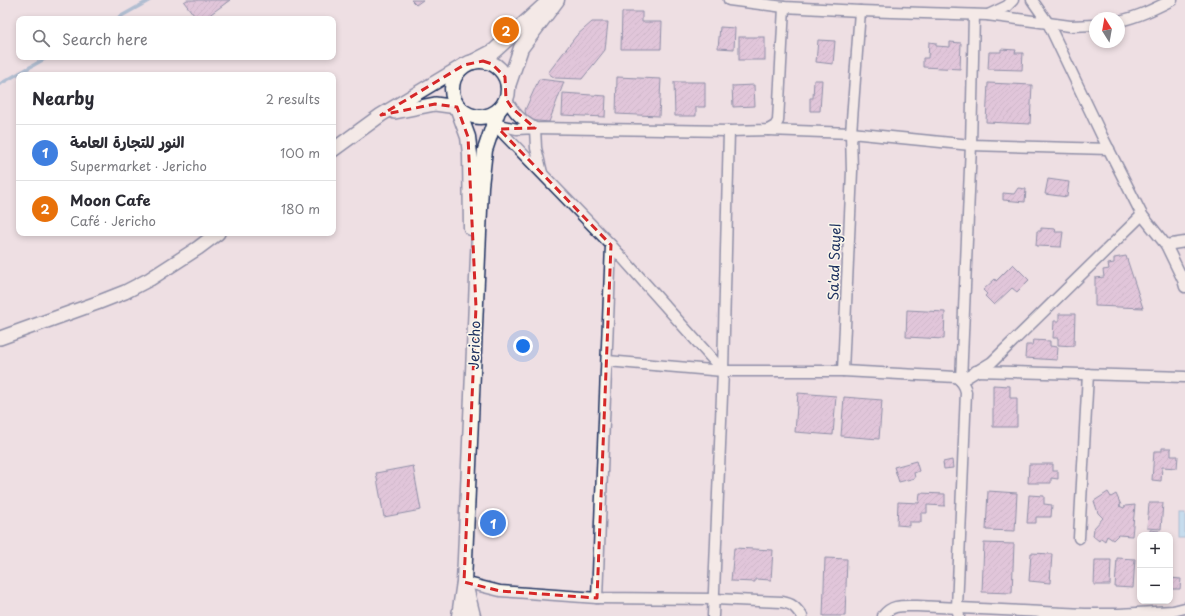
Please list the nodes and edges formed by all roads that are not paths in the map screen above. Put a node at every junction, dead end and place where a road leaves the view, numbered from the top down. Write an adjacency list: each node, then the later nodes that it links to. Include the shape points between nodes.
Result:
1 (550, 0): 14 (main road, via 494,51)
2 (557, 0): 15 (main road, via 521,48)
3 (729, 0): 7 (street)
4 (1013, 0): 10 (street, via 1007,6)
5 (1032, 0): 12 (street)
6 (1172, 0): 11 (street)
7 (784, 7): 8 (street); 20 (street, via 778,121)
8 (860, 11): 9 (street); 22 (street, Sa'ad Sayel)
9 (974, 15): 10 (street); 23 (street)
10 (986, 15): 12 (street)
11 (1125, 20)
12 (1048, 23): 13 (street); 25 (street)
13 (1089, 25)
14 (468, 64): 15 (main road, via 482,61 500,69 505,77); 16 (main road, via 457,72 452,81 452,97); 17 (street)
15 (507, 93): 18 (main road); 19 (street, via 516,114)
16 (457, 107): 17 (street, via 435,104); 18 (main road, via 472,117); 33 (main road, via 469,146)
17 (381, 115): 24 (street)
18 (496, 118): 19 (street, via 517,129); 26 (street); 33 (main road, Jericho, via 485,150)
19 (535, 128): 21 (street); 26 (street, via 536,148)
20 (768, 130): 21 (street); 22 (street)
21 (729, 131): 36 (street)
22 (851, 133): 23 (street); 37 (street, Sa'ad Sayel, via 852,171)
23 (971, 145): 25 (street); 41 (street)
24 (336, 148)
25 (1109, 149): 27 (street)
26 (543, 175): 30 (street)
27 (1142, 215): 31 (street); 38 (street, via 992,362)
28 (214, 236): 34 (street, via 150,279 125,292)
29 (1185, 242): 31 (street)
30 (611, 245): 35 (street); 36 (street)
31 (1166, 245): 32 (street)
32 (1185, 287)
33 (476, 307): 43 (main road, Jericho)
34 (0, 338)
35 (606, 361): 36 (street); 44 (street)
36 (723, 371): 37 (street); 45 (street)
37 (843, 371): 41 (street, via 956,377)
38 (976, 371): 39 (street); 41 (street)
39 (1088, 374): 40 (street); 42 (street)
40 (1185, 377)
41 (962, 381): 47 (street, via 966,392)
42 (1079, 538)
43 (464, 582): 44 (street, via 500,591); 49 (main road, Jericho); 50 (main road, Jericho)
44 (597, 598): 45 (street)
45 (714, 599): 51 (street); 52 (street, via 791,603)
46 (1185, 608): 48 (street, via 1174,611)
47 (958, 612): 48 (street, via 1046,612); 53 (street, via 917,606 895,607)
48 (1085, 615)
49 (459, 616)
50 (473, 616)
51 (713, 616)
52 (802, 616)
53 (883, 616)

